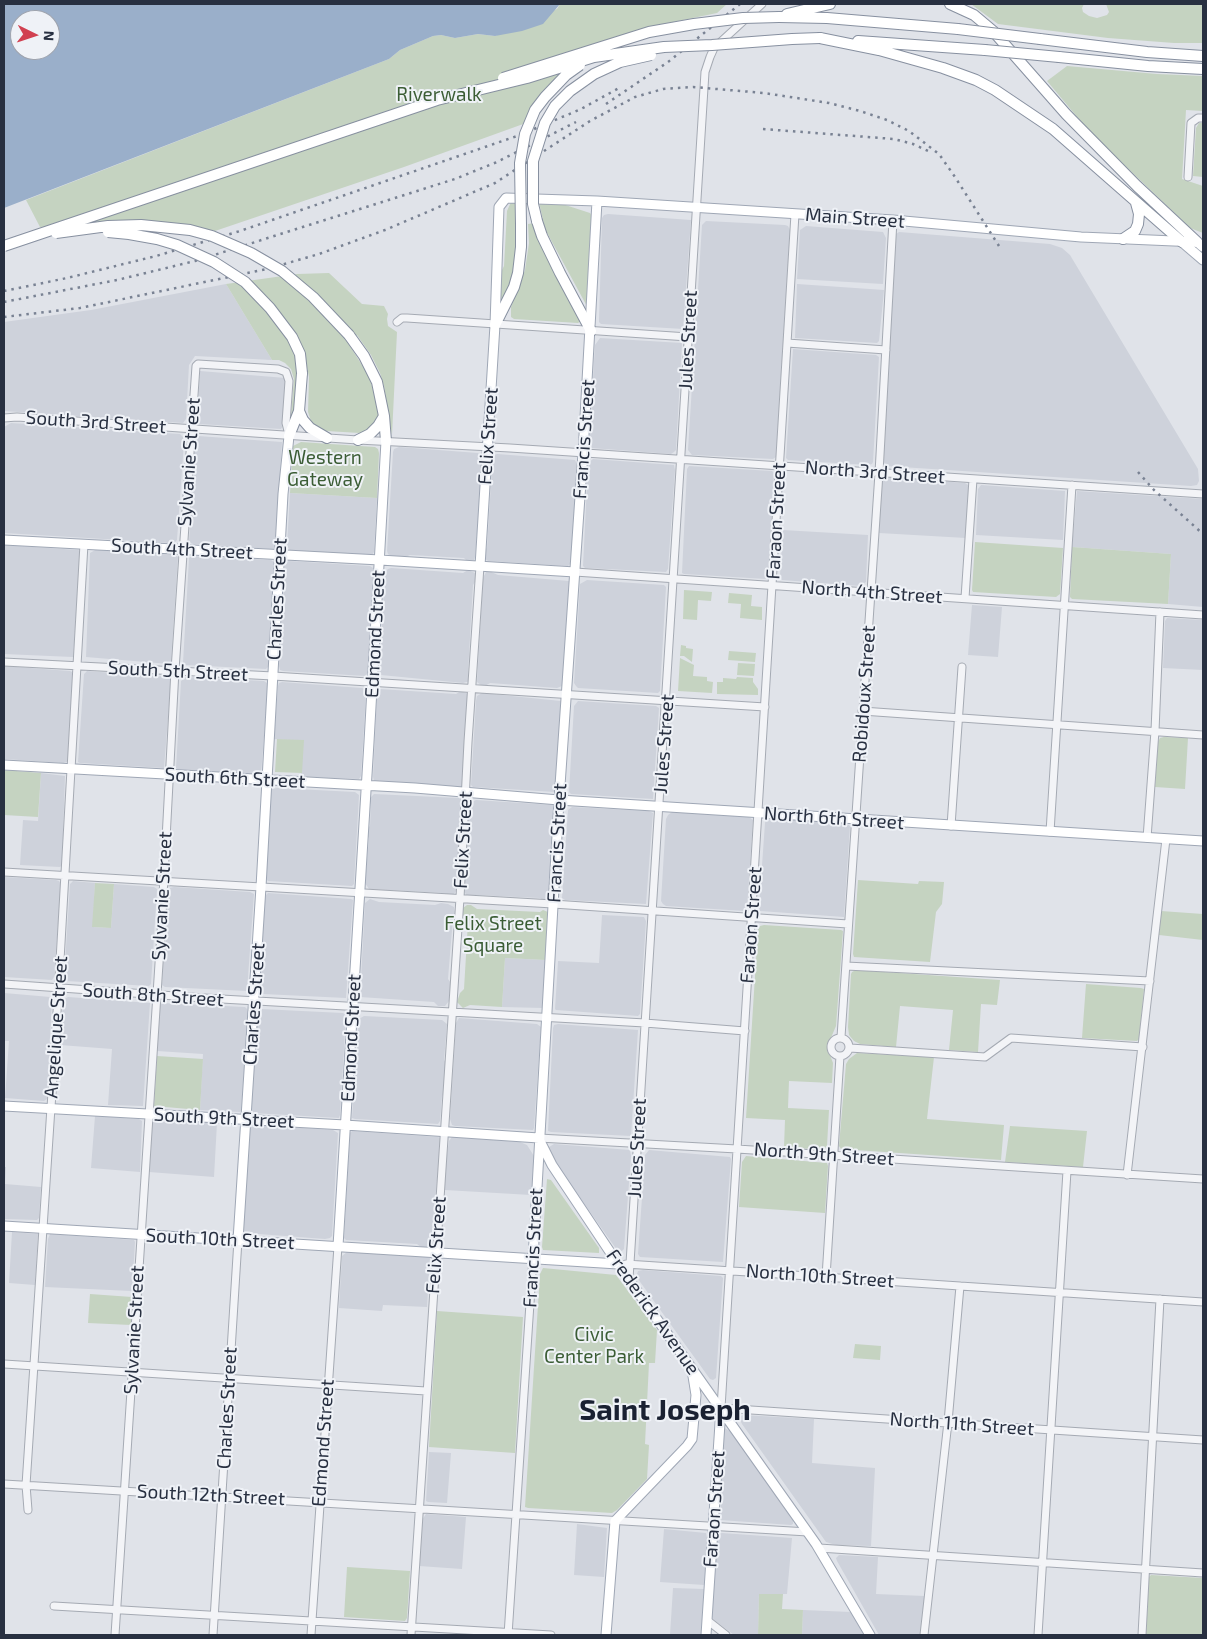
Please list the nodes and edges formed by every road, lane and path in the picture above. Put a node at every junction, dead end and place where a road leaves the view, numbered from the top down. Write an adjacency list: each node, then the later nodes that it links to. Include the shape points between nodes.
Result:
1 (762, 4): 17 (street, Jules Street, via 714,48 705,72)
2 (830, 4): 4 (highway)
3 (950, 4): 24 (highway, via 974,15 993,31 1066,114 1137,186)
4 (779, 17): 6 (highway, bridge, via 670,27); 8 (highway, bridge, via 958,29)
5 (820, 38): 7 (highway, bridge); 9 (highway, bridge); 16 (highway, via 879,50 976,80 1053,130)
6 (622, 40): 11 (highway, bridge); 28 (highway, bridge, via 566,75 535,110 521,148 518,273)
7 (712, 46): 11 (highway, bridge, via 594,57 527,78 437,100); 29 (highway, bridge, via 620,62 594,74 570,91 544,123 534,161 533,204 545,243)
8 (1203, 56)
9 (1203, 69)
10 (1203, 118): 12 (street, via 1191,123)
11 (268, 156): 13 (highway, bridge)
12 (1188, 178)
13 (147, 197): 20 (highway, bridge); 22 (highway, bridge)
14 (506, 198): 15 (main road, Main Street); 28 (main road, Felix Street, via 499,207)
15 (598, 201): 17 (main road, Main Street); 29 (main road, Francis Street)
16 (1136, 203): 21 (highway, via 1138,224); 23 (highway)
17 (697, 209): 18 (main road, Main Street); 30 (street, Jules Street)
18 (795, 214): 19 (main road, Main Street); 31 (street, Faraon Street)
19 (893, 220): 21 (main road, Main Street); 32 (street, Robidoux Street)
20 (37, 235): 25 (highway, bridge); 35 (highway, bridge, via 108,226 190,230 251,253 313,297 349,335 377,382)
21 (1123, 239): 23 (main road, Main Street)
22 (22, 240): 25 (highway, bridge); 34 (highway, bridge, via 66,231 129,234 157,239 222,266 245,282 292,337 300,354 302,374)
23 (1182, 242): 24 (main road, Main Street); 26 (main road)
24 (1201, 244)
25 (4, 246)
26 (1203, 260)
27 (397, 322): 28 (street, via 407,318)
28 (495, 325): 29 (street); 42 (main road, Felix Street)
29 (591, 331): 30 (street); 43 (main road, Francis Street)
30 (688, 337): 44 (street, Jules Street)
31 (787, 343): 32 (street); 45 (street, Faraon Street)
32 (886, 350): 46 (street, Robidoux Street)
33 (196, 366): 37 (street, Sylvanie Street); 38 (street, Charles Street, via 286,372 289,381 286,423)
34 (299, 411): 38 (highway); 39 (highway, via 310,428)
35 (384, 416): 40 (highway, via 370,434); 41 (highway)
36 (4, 418): 37 (street, South 3rd Street)
37 (192, 429): 38 (street, South 3rd Street); 52 (street, Sylvanie Street)
38 (289, 436): 39 (street, South 3rd Street); 53 (main road, Charles Street, via 282,494)
39 (327, 438): 40 (street, South 3rd Street)
40 (358, 440): 41 (street, South 3rd Street)
41 (386, 441): 42 (street, South 3rd Street); 54 (main road, Edmond Street)
42 (487, 447): 43 (street, North 3rd Street); 55 (main road, Felix Street)
43 (583, 453): 44 (street, North 3rd Street); 56 (main road, Francis Street)
44 (681, 460): 45 (street, North 3rd Street); 57 (street, Jules Street)
45 (780, 466): 46 (street, North 3rd Street); 58 (street, Faraon Street)
46 (878, 473): 47 (street, North 3rd Street); 59 (street, Robidoux Street)
47 (973, 479): 48 (street, North 3rd Street); 60 (street)
48 (1072, 485): 49 (street, North 3rd Street); 61 (street)
49 (1203, 494)
50 (4, 540): 51 (main road, South 4th Street)
51 (84, 544): 52 (main road, South 4th Street); 65 (street, Angelique Street)
52 (184, 549): 53 (main road, South 4th Street); 67 (street, Sylvanie Street)
53 (280, 554): 54 (main road, South 4th Street); 68 (main road, Charles Street)
54 (380, 560): 55 (main road, South 4th Street); 69 (main road, Edmond Street)
55 (480, 566): 56 (main road, North 4th Street); 70 (street, Felix Street)
56 (575, 572): 57 (street, North 4th Street); 71 (main road, Francis Street)
57 (674, 578): 58 (street, North 4th Street); 72 (street, Jules Street)
58 (772, 585): 59 (street, North 4th Street); 73 (street, Faraon Street)
59 (870, 592): 60 (street, North 4th Street); 74 (street, Robidoux Street)
60 (965, 598): 61 (street, North 4th Street)
61 (1064, 605): 62 (street, North 4th Street); 76 (street)
62 (1160, 612): 63 (street, North 4th Street); 77 (street)
63 (1203, 615)
64 (4, 662): 65 (street, South 5th Street)
65 (77, 666): 67 (street, South 5th Street); 80 (street, Angelique Street)
66 (962, 667): 75 (street)
67 (175, 670): 68 (street, South 5th Street); 81 (street, Sylvanie Street)
68 (273, 676): 69 (street, South 5th Street); 82 (main road, Charles Street)
69 (372, 682): 70 (street, South 5th Street); 83 (main road, Edmond Street)
70 (472, 687): 71 (street, South 5th Street); 84 (street, Felix Street)
71 (567, 694): 72 (street, South 5th Street); 85 (main road, Francis Street)
72 (667, 700): 73 (street, South 5th Street); 86 (street, Jules Street)
73 (765, 706): 87 (street, Faraon Street)
74 (862, 711): 75 (street); 88 (street, Robidoux Street)
75 (958, 718): 76 (street); 89 (street)
76 (1056, 725): 77 (street); 90 (street)
77 (1154, 731): 78 (street); 91 (street)
78 (1203, 735)
79 (4, 765): 80 (main road, South 6th Street)
80 (72, 770): 81 (main road, South 6th Street); 95 (street, Angelique Street)
81 (169, 775): 82 (main road, South 6th Street); 96 (street, Sylvanie Street)
82 (267, 780): 83 (main road, South 6th Street); 97 (main road, Charles Street)
83 (366, 786): 84 (main road, South 6th Street); 98 (main road, Edmond Street)
84 (465, 793): 85 (main road, North 6th Street); 99 (street, Felix Street)
85 (559, 800): 86 (main road, North 6th Street); 100 (main road, Francis Street)
86 (660, 806): 87 (main road, North 6th Street); 101 (street, Jules Street)
87 (758, 813): 88 (main road, North 6th Street); 102 (street, Faraon Street)
88 (855, 819): 89 (main road, North 6th Street); 103 (street, Robidoux Street)
89 (950, 826): 90 (main road, North 6th Street)
90 (1050, 832): 91 (main road, North 6th Street)
91 (1147, 838): 92 (main road, North 6th Street)
92 (1166, 839): 93 (main road, North 6th Street); 105 (street)
93 (1203, 842)
94 (4, 872): 95 (street)
95 (65, 876): 96 (street); 107 (street, Angelique Street)
96 (163, 882): 97 (street); 108 (street, Sylvanie Street)
97 (261, 887): 98 (street); 109 (main road, Charles Street)
98 (360, 893): 99 (street); 110 (main road, Edmond Street)
99 (460, 898): 100 (street); 111 (street, Felix Street)
100 (553, 904): 101 (street); 112 (main road, Francis Street)
101 (654, 911): 102 (street); 113 (street, Jules Street)
102 (752, 917): 103 (street); 114 (street, Faraon Street)
103 (848, 924): 104 (street, Robidoux Street)
104 (846, 966): 105 (street); 115 (street, Robidoux Street)
105 (1150, 981): 116 (street)
106 (4, 984): 107 (street, South 8th Street)
107 (58, 988): 108 (street, South 8th Street); 120 (street, Angelique Street)
108 (157, 995): 109 (street, South 8th Street); 121 (street, Sylvanie Street)
109 (254, 1001): 110 (street, South 8th Street); 122 (main road, Charles Street)
110 (352, 1006): 111 (street, South 8th Street); 123 (main road, Edmond Street)
111 (452, 1012): 112 (street, South 8th Street); 124 (street, Felix Street)
112 (546, 1017): 113 (street, South 8th Street); 125 (main road, Francis Street)
113 (645, 1023): 114 (street, South 8th Street); 126 (street, Jules Street)
114 (745, 1031): 127 (street, Faraon Street)
115 (841, 1037): 117 (street, via 848,1040); 118 (street, via 834,1040 831,1047 834,1054)
116 (1143, 1046): 117 (street, via 1012,1038 985,1057); 130 (street)
117 (850, 1048): 118 (street)
118 (840, 1056): 128 (street)
119 (4, 1106): 120 (main road, South 9th Street)
120 (51, 1109): 121 (main road, South 9th Street); 133 (street, Angelique Street)
121 (148, 1114): 122 (main road, South 9th Street); 134 (street, Sylvanie Street)
122 (247, 1120): 123 (main road, South 9th Street); 135 (main road, Charles Street)
123 (345, 1124): 124 (main road, South 9th Street); 136 (main road, Edmond Street)
124 (444, 1131): 125 (main road, North 9th Street); 137 (street, Felix Street)
125 (539, 1138): 126 (street, North 9th Street); 138 (main road, Francis Street); 139 (main road, Frederick Avenue, via 552,1165)
126 (638, 1143): 127 (street, North 9th Street); 140 (street, Jules Street)
127 (737, 1149): 128 (street, North 9th Street); 141 (street, Faraon Street)
128 (833, 1155): 129 (street, North 9th Street); 142 (street)
129 (1067, 1171): 130 (street, North 9th Street); 145 (street)
130 (1127, 1175): 131 (street, North 9th Street)
131 (1203, 1179)
132 (4, 1226): 133 (main road, South 10th Street)
133 (43, 1228): 134 (main road, South 10th Street); 149 (street, Angelique Street)
134 (140, 1234): 135 (main road, South 10th Street); 151 (street, Sylvanie Street)
135 (238, 1240): 136 (main road, South 10th Street); 152 (street, Charles Street)
136 (338, 1246): 137 (main road, South 10th Street); 153 (street, Edmond Street)
137 (436, 1252): 138 (main road, North 10th Street); 154 (street, Felix Street)
138 (534, 1258): 139 (main road, North 10th Street); 167 (street, Francis Street)
139 (618, 1264): 140 (street, North 10th Street); 143 (main road, Frederick Avenue)
140 (630, 1264): 141 (street, North 10th Street); 143 (street, Jules Street)
141 (730, 1271): 142 (street, North 10th Street); 155 (street, Faraon Street)
142 (826, 1277): 144 (street, North 10th Street)
143 (629, 1280): 150 (main road, Frederick Avenue)
144 (960, 1286): 145 (street, North 10th Street); 156 (street)
145 (1059, 1292): 146 (street, North 10th Street); 157 (street)
146 (1160, 1299): 147 (street, North 10th Street); 158 (street)
147 (1203, 1302)
148 (4, 1364): 149 (street)
149 (34, 1366): 151 (street); 161 (street, Angelique Street)
150 (692, 1367): 155 (main road, Frederick Avenue); 168 (main road, via 696,1396 692,1439)
151 (132, 1372): 152 (street); 162 (street, Sylvanie Street)
152 (228, 1378): 153 (street); 163 (street, Charles Street)
153 (327, 1384): 154 (street); 164 (street, Edmond Street)
154 (426, 1391): 165 (street, Felix Street)
155 (721, 1408): 156 (street, North 11th Street); 169 (main road, Faraon Street); 170 (main road, Frederick Avenue)
156 (948, 1422): 157 (street, North 11th Street); 172 (street)
157 (1050, 1430): 158 (street, North 11th Street); 173 (street)
158 (1153, 1437): 159 (street, North 11th Street); 174 (street)
159 (1203, 1440)
160 (4, 1484): 161 (street, South 12th Street)
161 (26, 1485): 162 (street, South 12th Street); 166 (street, Angelique Street)
162 (125, 1491): 163 (street, South 12th Street); 177 (street, Sylvanie Street)
163 (222, 1496): 164 (street, South 12th Street); 178 (street, Charles Street)
164 (319, 1501): 165 (street, South 12th Street); 180 (street, Edmond Street)
165 (418, 1508): 167 (street, South 12th Street); 181 (street, Felix Street)
166 (28, 1510)
167 (516, 1515): 168 (street, South 12th Street); 182 (street, Francis Street)
168 (615, 1521): 169 (street, South 12th Street); 188 (main road)
169 (713, 1526): 170 (street, South 12th Street); 179 (main road, Faraon Street)
170 (808, 1532): 171 (main road, Frederick Avenue)
171 (819, 1548): 172 (street); 191 (main road, Frederick Avenue)
172 (932, 1555): 173 (street); 192 (street)
173 (1042, 1562): 174 (street); 193 (street)
174 (1145, 1569): 175 (street); 194 (street)
175 (1203, 1573)
176 (54, 1606): 177 (street)
177 (117, 1609): 178 (street); 183 (street, Sylvanie Street)
178 (214, 1615): 180 (street); 184 (street, Charles Street)
179 (707, 1620): 189 (main road, Faraon Street); 190 (street)
180 (312, 1621): 181 (street); 185 (street, Edmond Street)
181 (411, 1627): 182 (street); 186 (street, Felix Street)
182 (508, 1634): 187 (street)
183 (115, 1635)
184 (213, 1635)
185 (311, 1635)
186 (410, 1635)
187 (551, 1635)
188 (606, 1635)
189 (706, 1635)
190 (726, 1635)
191 (870, 1635)
192 (924, 1635)
193 (1038, 1635)
194 (1142, 1635)

